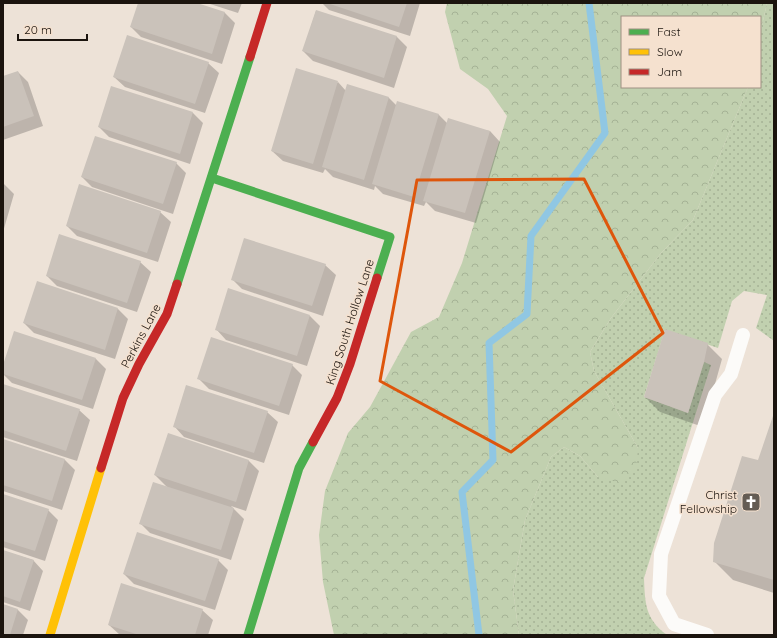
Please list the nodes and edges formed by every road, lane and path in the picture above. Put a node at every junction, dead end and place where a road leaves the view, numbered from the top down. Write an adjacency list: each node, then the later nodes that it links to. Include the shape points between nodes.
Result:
1 (267, 3): 2 (street, Perkins Lane)
2 (212, 178): 4 (street, Perkins Lane, via 167,314 123,398); 5 (street, King South Hollow Lane, via 390,237 346,376 299,468)
3 (743, 335): 6 (lane, via 730,374 715,395 661,554 659,596 674,624)
4 (50, 635)
5 (248, 635)
6 (707, 635)

